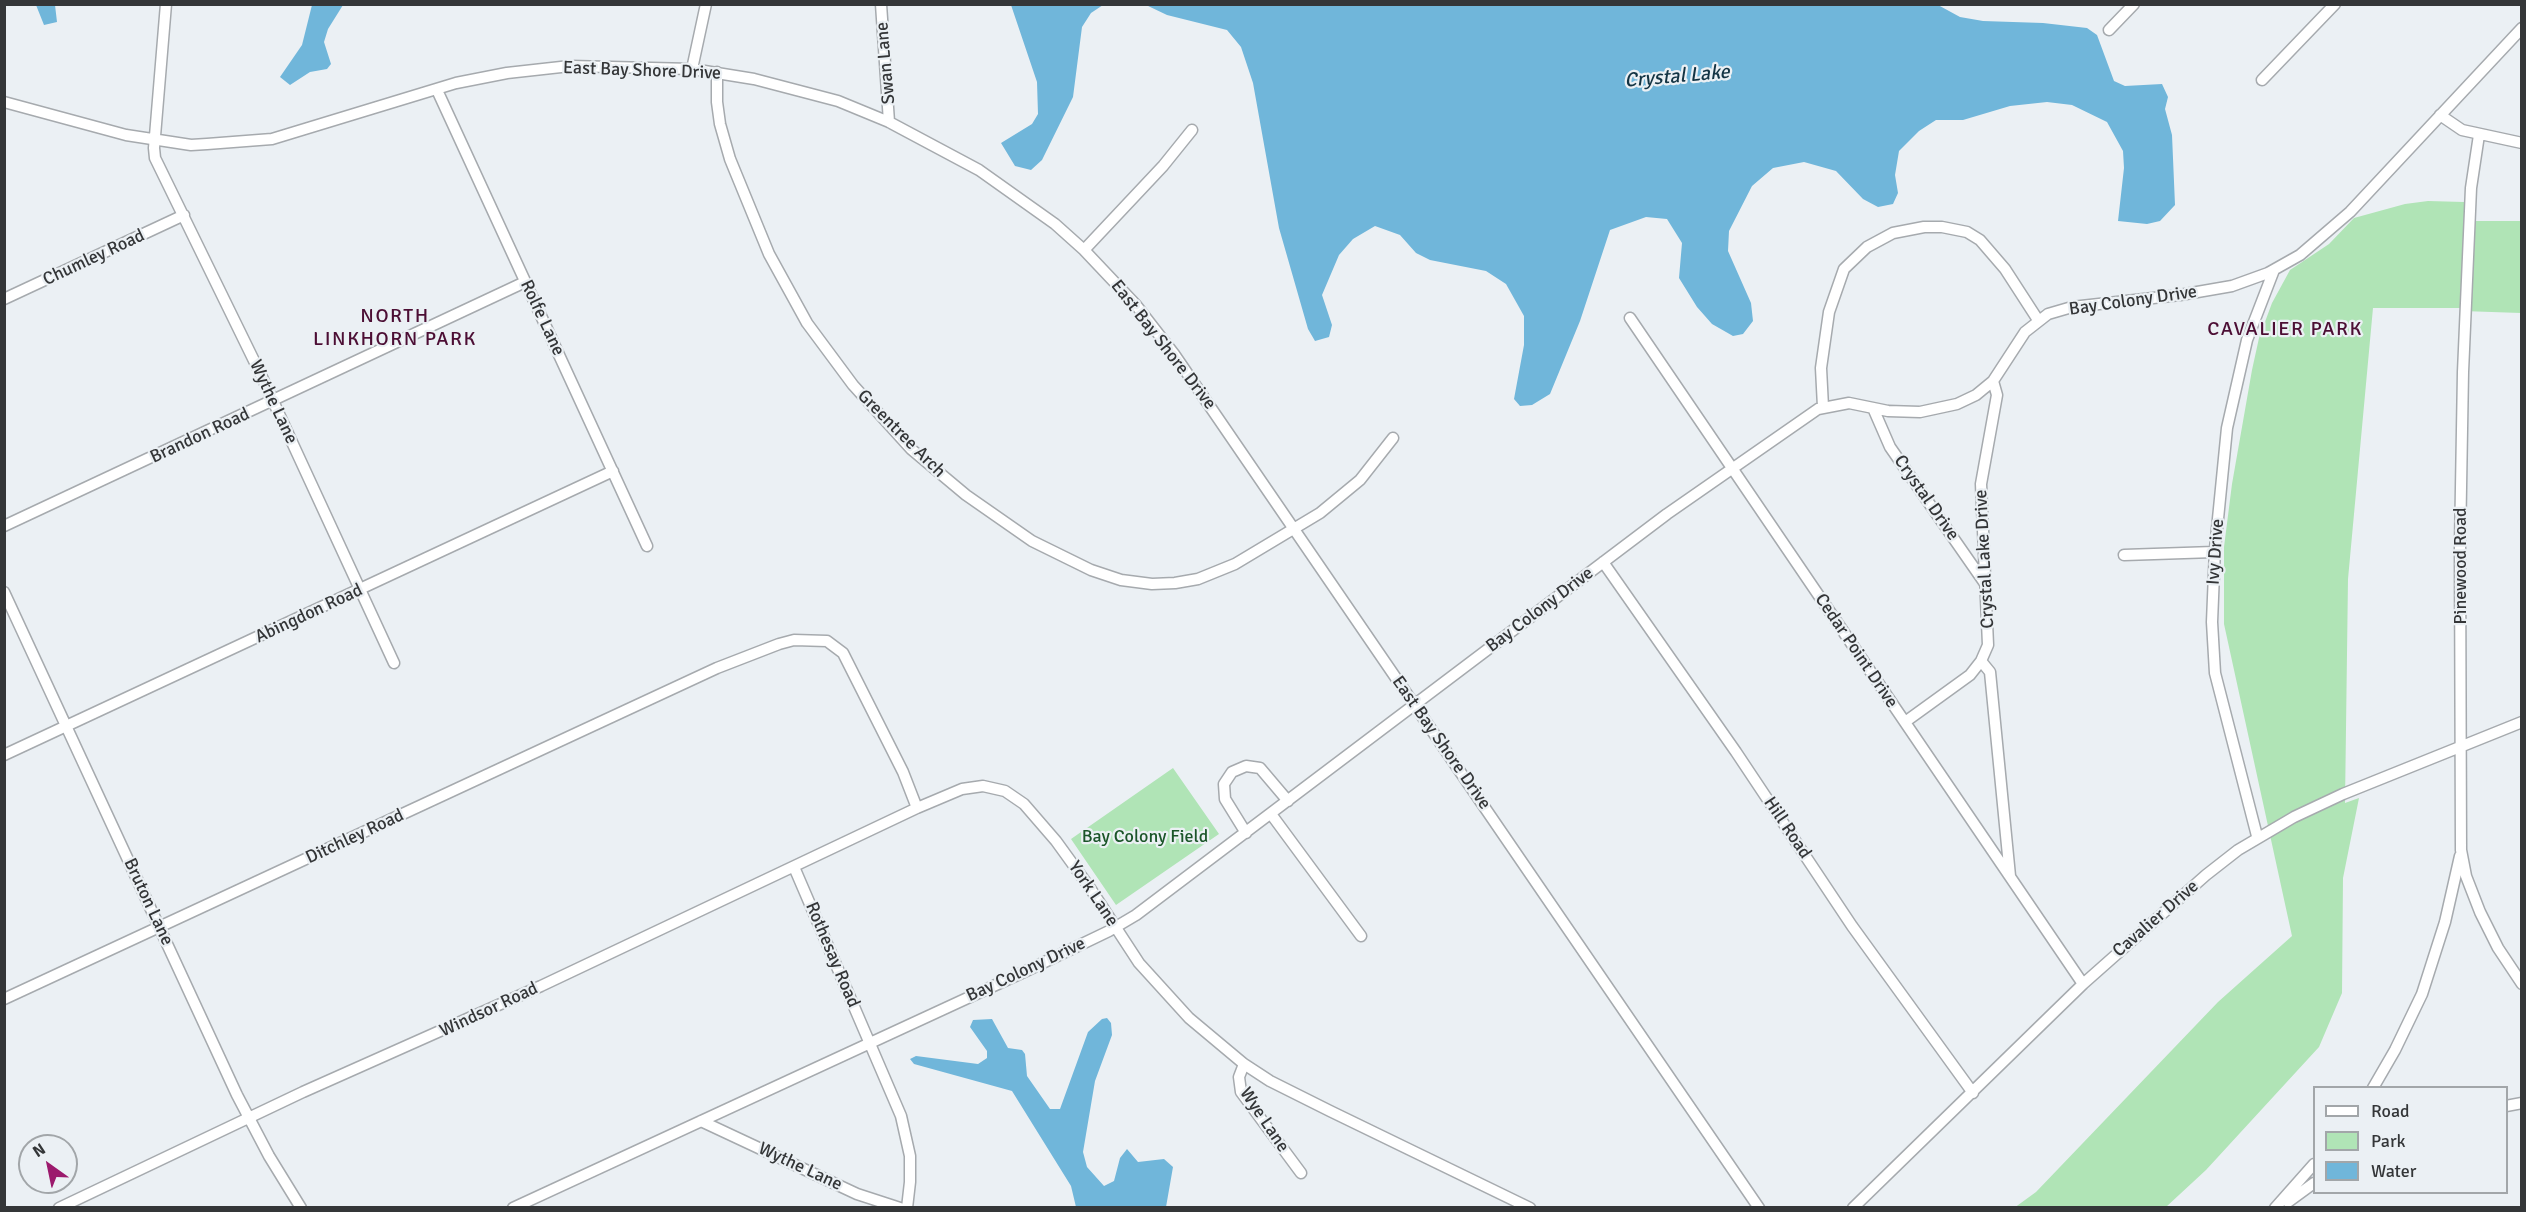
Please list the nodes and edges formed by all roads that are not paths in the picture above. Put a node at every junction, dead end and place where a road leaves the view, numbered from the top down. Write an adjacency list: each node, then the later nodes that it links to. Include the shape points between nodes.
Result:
1 (166, 4): 17 (street, Wythe Lane)
2 (706, 4): 8 (street)
3 (881, 4): 14 (street, Swan Lane)
4 (2134, 4): 7 (street)
5 (2335, 4): 10 (street)
6 (2522, 28): 13 (street, Bay Colony Drive)
7 (2109, 30)
8 (692, 69): 9 (street, East Bay Shore Drive); 11 (street, East Bay Shore Drive, via 535,69)
9 (717, 72): 14 (street, East Bay Shore Drive, via 807,92); 34 (street, Greentree Arch, via 717,102 726,146 754,222 788,292 853,385 938,473 1032,541 1091,570 1136,583 1175,583 1217,572)
10 (2262, 80)
11 (437, 90): 17 (street, East Bay Shore Drive, via 272,139 191,145); 22 (street, Rolfe Lane)
12 (4, 102): 17 (street, East Bay Shore Drive)
13 (2440, 115): 16 (street, via 2462,130); 21 (street, Bay Colony Drive, via 2350,212 2317,242)
14 (889, 122): 20 (street, East Bay Shore Drive, via 979,170 1055,224)
15 (1192, 130): 20 (street)
16 (2479, 135): 18 (street); 48 (street, Pinewood Road, via 2471,188 2463,372)
17 (154, 140): 19 (street, Wythe Lane, via 158,167)
18 (2522, 143)
19 (184, 215): 23 (street, Chumley Road); 27 (street, Wythe Lane)
20 (1084, 250): 34 (street, East Bay Shore Drive, via 1136,305 1174,354)
21 (2274, 270): 25 (street, Bay Colony Drive, via 2232,286 2072,307); 36 (street, Ivy Drive, via 2247,340 2237,379 2227,428)
22 (525, 282): 27 (street, Brandon Road); 32 (street, Rolfe Lane)
23 (4, 300)
24 (1630, 318): 31 (street, Cedar Point Drive)
25 (2038, 320): 26 (street, Bay Colony Drive, via 2021,337); 28 (street, via 2005,269 1980,240 1967,232 1942,226 1893,233 1867,247 1844,270 1829,312 1821,368)
26 (1992, 381): 29 (street, Bay Colony Drive, via 1968,399 1938,410); 39 (street, Crystal Lake Drive, via 1997,395 1981,484)
27 (273, 402): 33 (street, Brandon Road); 40 (street, Wythe Lane)
28 (1823, 407): 29 (street, Bay Colony Drive, via 1849,403); 31 (street, Bay Colony Drive)
29 (1873, 408): 39 (street, Crystal Drive, via 1890,447)
30 (1393, 438): 34 (street, Greentree Arch, via 1360,480 1320,513)
31 (1731, 468): 38 (street, Bay Colony Drive); 45 (street, Cedar Point Drive)
32 (613, 471): 35 (street, Rolfe Lane); 40 (street, Abingdon Road)
33 (4, 526)
34 (1293, 529): 44 (street, East Bay Shore Drive)
35 (647, 546)
36 (2214, 552): 37 (street); 54 (street, Ivy Drive, via 2215,673)
37 (2124, 555)
38 (1603, 562): 44 (street, Bay Colony Drive); 67 (street, Hill Road, via 1730,742 1852,926)
39 (1986, 585): 42 (street, Crystal Lake Drive, via 1989,634)
40 (360, 590): 43 (street, Wythe Lane); 47 (street, Abingdon Road)
41 (4, 592): 47 (street, Bruton Lane)
42 (1981, 661): 45 (street, via 1970,675); 57 (street, via 1990,672 1996,714)
43 (394, 663)
44 (1414, 706): 50 (street, Bay Colony Drive); 79 (street, East Bay Shore Drive)
45 (1905, 722): 57 (street, Cedar Point Drive)
46 (2522, 722): 48 (street, Cavalier Drive)
47 (67, 726): 49 (street, Abingdon Road); 58 (street, Bruton Lane)
48 (2462, 746): 54 (street, Cavalier Drive, via 2343,794); 55 (street, Pinewood Road)
49 (4, 755)
50 (1288, 801): 52 (street, Bay Colony Drive); 53 (street, via 1260,768 1246,766 1232,772 1224,784 1225,799)
51 (917, 808): 56 (street, Windsor Road); 58 (street, Ditchley Road, via 843,653 821,640 794,640 705,674); 59 (street, York Lane, via 972,787 995,788 1015,796 1056,841)
52 (1271, 814): 53 (street, Bay Colony Drive); 60 (street)
53 (1246, 833): 59 (street, Bay Colony Drive)
54 (2257, 837): 61 (street, Cavalier Drive, via 2206,875)
55 (2461, 850): 62 (street, Pinewood Road, via 2480,912); 66 (street, via 2445,922 2422,994)
56 (794, 867): 64 (street, Rothesay Road); 68 (street, Windsor Road)
57 (2010, 878): 61 (street, Cedar Point Drive)
58 (160, 927): 63 (street, Ditchley Road); 68 (street, Bruton Lane)
59 (1115, 927): 64 (street, Bay Colony Drive); 65 (street, York Lane, via 1162,990)
60 (1361, 936)
61 (2083, 984): 67 (street, Cavalier Drive)
62 (2522, 984)
63 (4, 999)
64 (869, 1043): 69 (street, Bay Colony Drive); 77 (street, Rothesay Road, via 906,1134 910,1182)
65 (1244, 1064): 71 (street, Wye Lane, via 1239,1077 1241,1092); 78 (street, York Lane, via 1270,1081)
66 (2374, 1086)
67 (1972, 1093): 80 (street, Cavalier Drive)
68 (249, 1119): 73 (street, Windsor Road); 74 (street, Bruton Lane)
69 (701, 1121): 75 (street, Bay Colony Drive); 76 (street, Wythe Lane, via 857,1194)
70 (2313, 1165): 81 (street)
71 (1301, 1173)
72 (2313, 1184): 81 (street)
73 (58, 1208)
74 (301, 1208)
75 (513, 1208)
76 (900, 1208)
77 (907, 1208)
78 (1530, 1208)
79 (1759, 1208)
80 (1853, 1208)
81 (2278, 1208)

